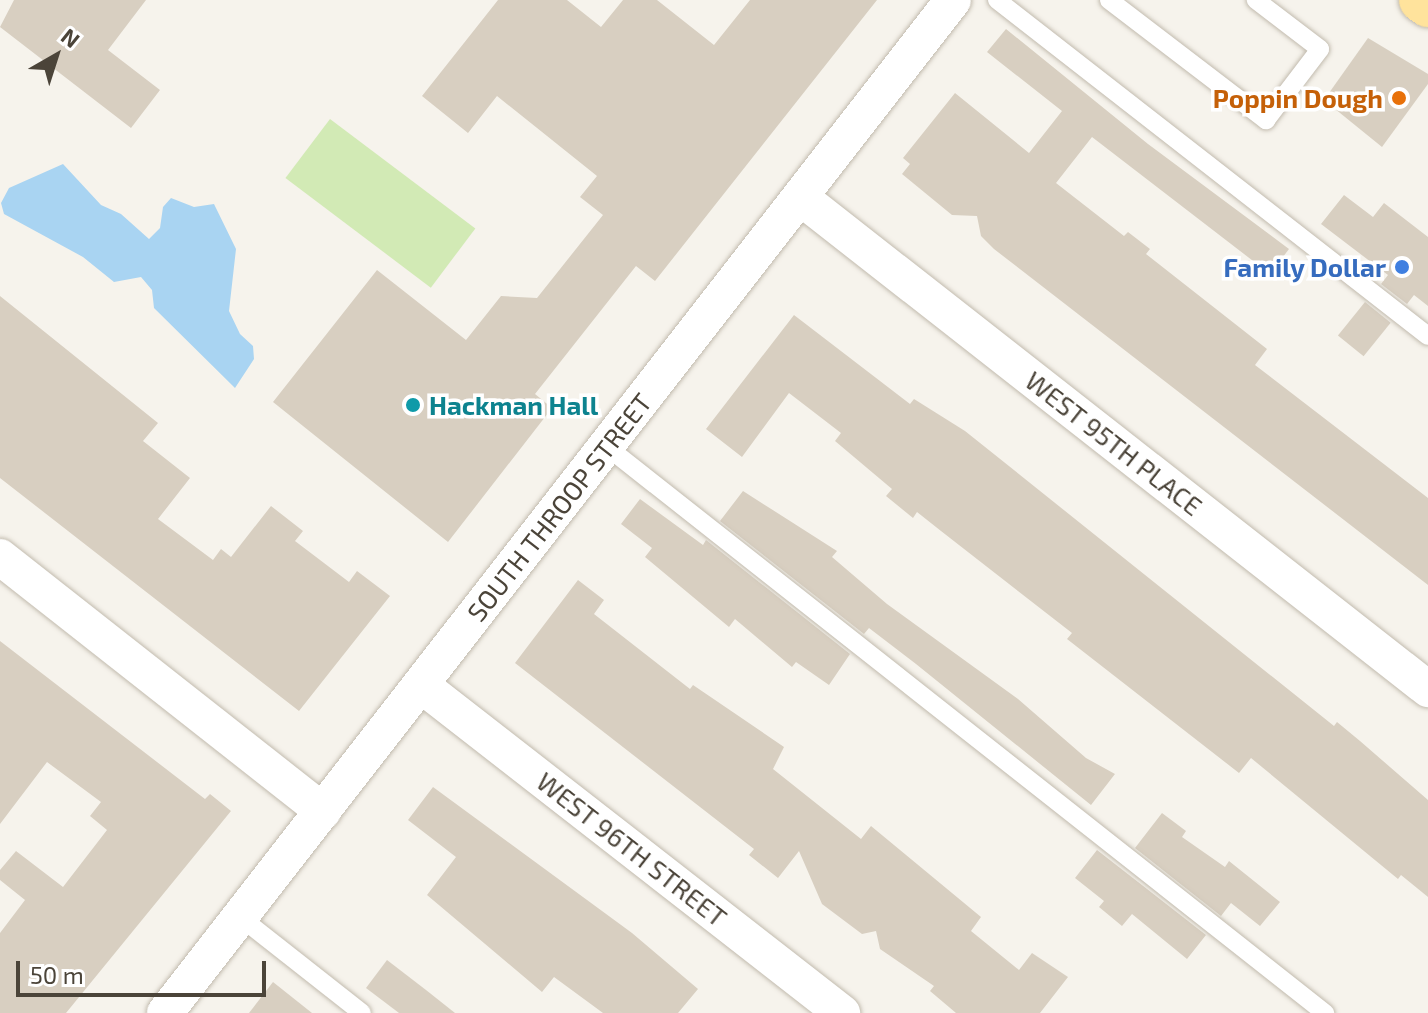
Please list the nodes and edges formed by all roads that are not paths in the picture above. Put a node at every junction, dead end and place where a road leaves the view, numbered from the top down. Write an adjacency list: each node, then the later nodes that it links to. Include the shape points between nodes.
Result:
1 (953, 0): 7 (street, SOUTH THROOP STREET)
2 (997, 0): 8 (lane)
3 (1109, 0): 4 (lane, via 1266,120 1320,49)
4 (1256, 0)
5 (1421, 0): 6 (main road)
6 (1428, 5)
7 (800, 197): 9 (street, SOUTH THROOP STREET); 12 (street, WEST 95TH PLACE)
8 (1428, 336)
9 (606, 446): 11 (street, SOUTH THROOP STREET); 18 (lane)
10 (0, 557): 13 (street)
11 (421, 685): 13 (street, SOUTH THROOP STREET); 17 (street, WEST 96TH STREET)
12 (1428, 689)
13 (323, 811): 14 (street, SOUTH THROOP STREET)
14 (240, 917): 15 (street, SOUTH THROOP STREET); 16 (lane)
15 (165, 1013)
16 (362, 1013)
17 (842, 1013)
18 (1325, 1013)

